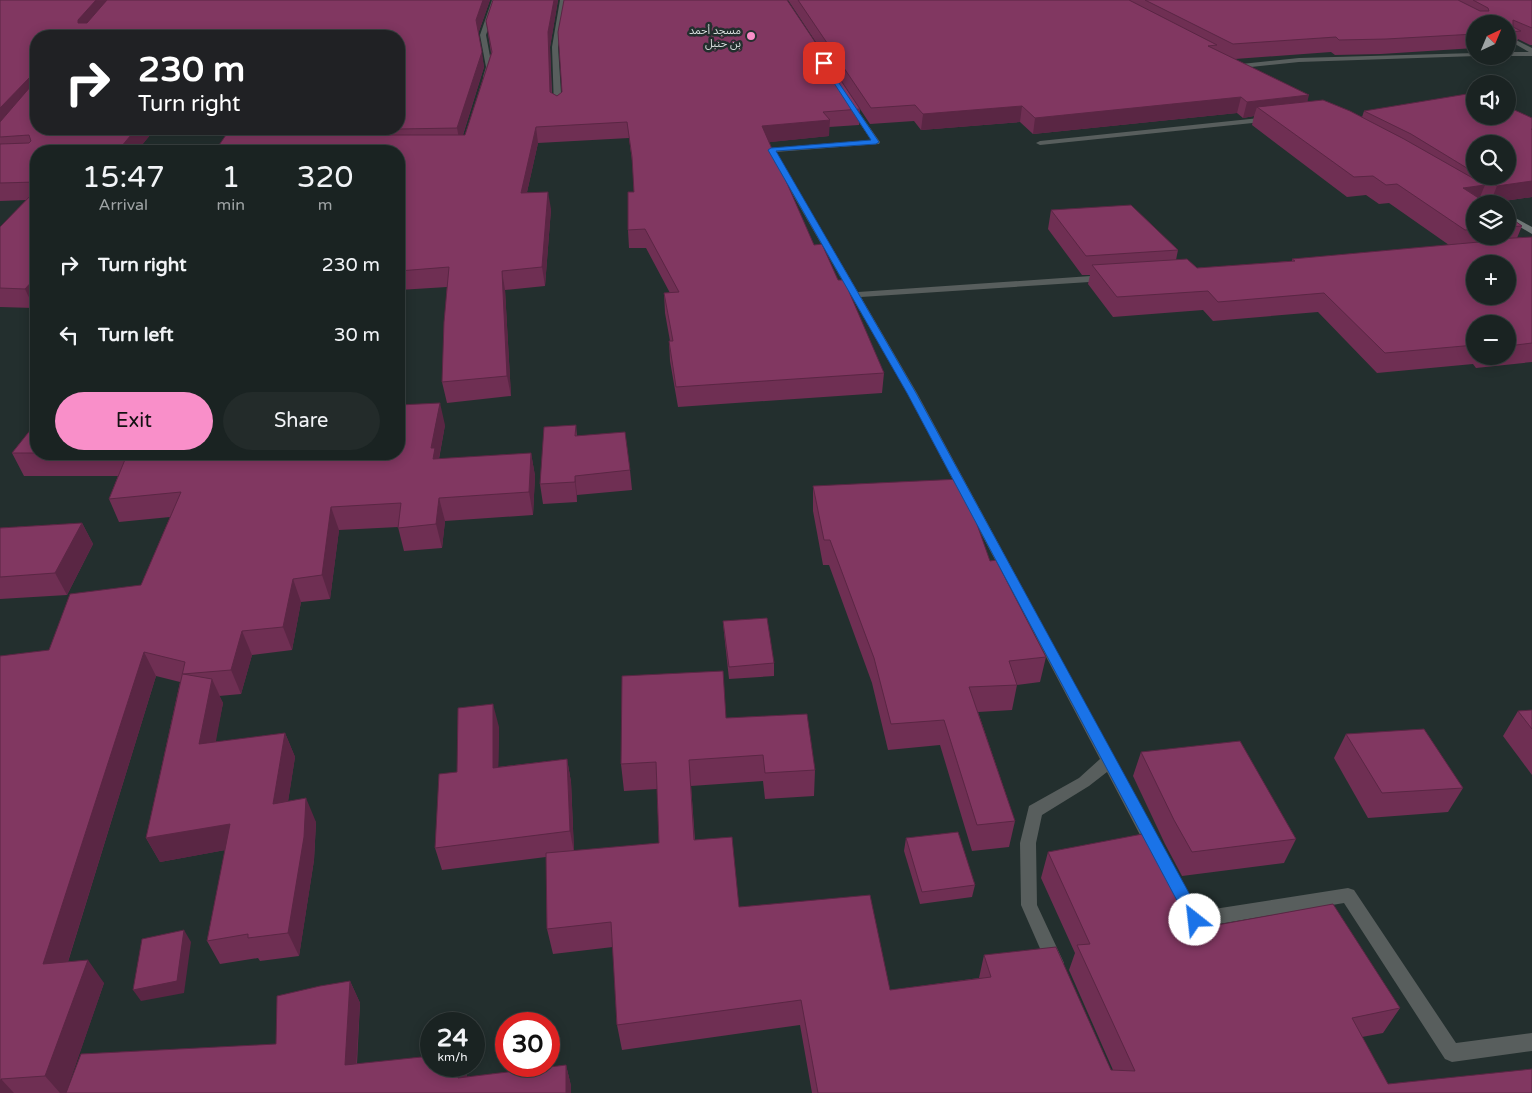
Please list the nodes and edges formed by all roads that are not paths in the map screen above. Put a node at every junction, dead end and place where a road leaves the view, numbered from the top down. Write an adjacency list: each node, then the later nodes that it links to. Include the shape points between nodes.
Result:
1 (495, 0): 10 (street, via 483,35 489,67)
2 (563, 0): 12 (street, via 555,47)
3 (1516, 43): 4 (street)
4 (1532, 52): 5 (street)
5 (1516, 53)
6 (1466, 55): 8 (street, via 1299,60)
7 (1224, 63): 8 (street)
8 (1232, 67): 9 (street)
9 (1249, 76)
10 (484, 85)
11 (843, 92): 18 (street, via 876,142 771,150)
12 (558, 108)
13 (1275, 118): 14 (street)
14 (1040, 143)
15 (1516, 222): 16 (street)
16 (1532, 231)
17 (1114, 278): 18 (street)
18 (855, 294): 19 (street, via 912,393)
19 (1108, 761): 20 (street); 22 (street, via 1084,782 1034,811 1028,843 1029,905)
20 (1159, 853)
21 (1193, 916): 23 (street, via 1348,895 1452,1053)
22 (1061, 977)
23 (1532, 1042)

